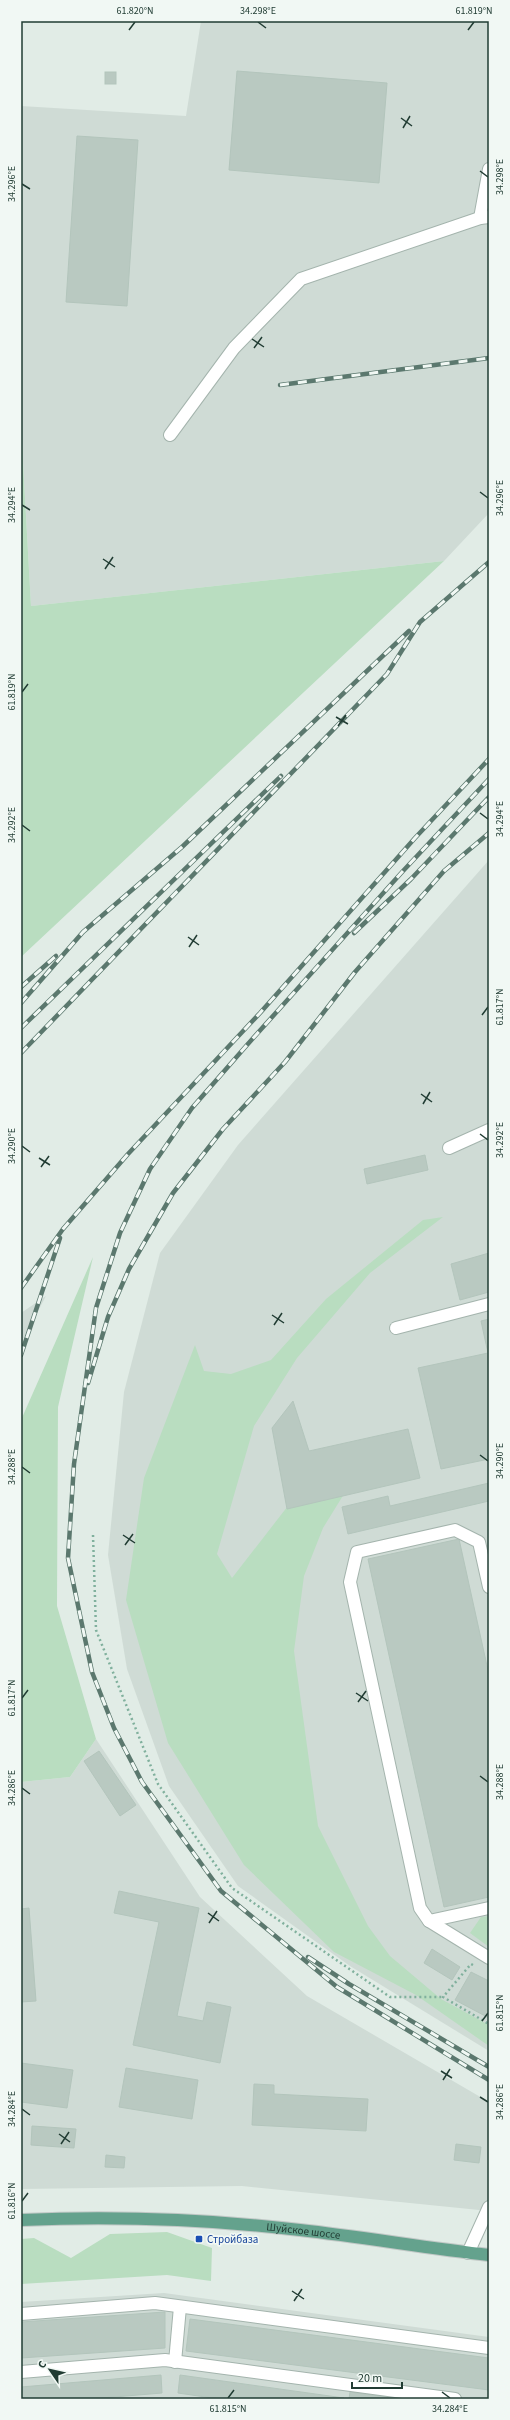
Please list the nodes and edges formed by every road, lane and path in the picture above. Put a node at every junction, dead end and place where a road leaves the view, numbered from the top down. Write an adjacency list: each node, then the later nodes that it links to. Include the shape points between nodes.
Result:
1 (489, 169): 2 (street)
2 (485, 217): 3 (street, via 301,279 234,348)
3 (170, 435)
4 (489, 1130): 5 (street)
5 (449, 1148)
6 (489, 1304): 7 (street)
7 (396, 1328)
8 (93, 1535): 14 (path, via 96,1630 158,1784 232,1888 390,1997)
9 (489, 1587): 11 (street, via 479,1542 455,1530 357,1552 350,1582 420,1908)
10 (489, 1908): 11 (street)
11 (429, 1921): 12 (street)
12 (489, 1958)
13 (477, 1968): 14 (path, via 471,1964)
14 (443, 1997): 15 (path)
15 (489, 2024)
16 (489, 2207): 18 (street)
17 (21, 2220): 18 (main road, Шуйское шоссе, via 105,2216 201,2220 299,2230)
18 (468, 2253): 19 (main road, Шуйское шоссе)
19 (489, 2255)
20 (180, 2307): 21 (street, via 155,2303); 22 (street); 23 (street)
21 (21, 2314)
22 (489, 2348)
23 (176, 2362): 24 (street, via 166,2360); 25 (street)
24 (21, 2372)
25 (455, 2399)

